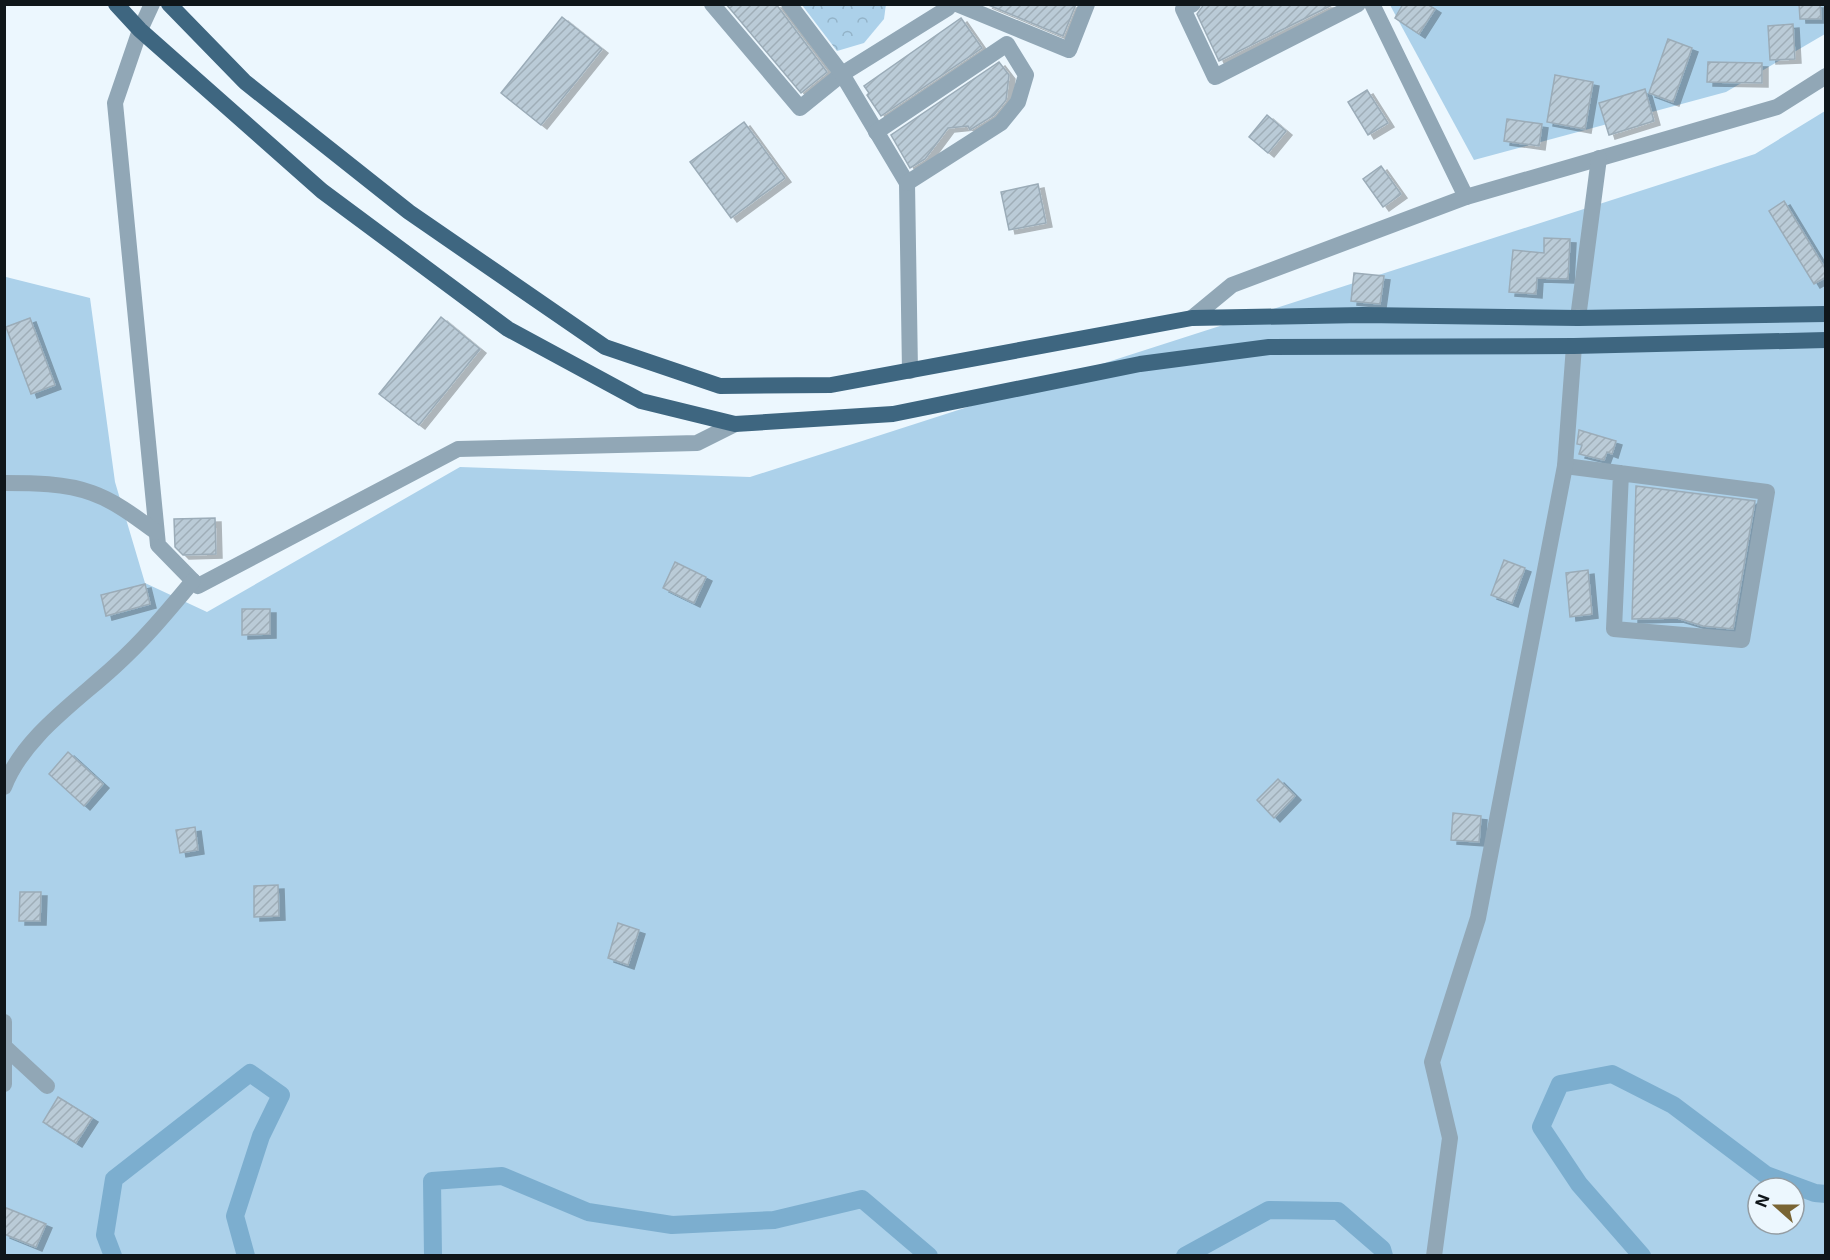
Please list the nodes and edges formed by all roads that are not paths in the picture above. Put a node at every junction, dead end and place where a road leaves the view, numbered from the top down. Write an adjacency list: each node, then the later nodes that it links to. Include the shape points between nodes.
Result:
1 (116, 4): 13 (main road)
2 (152, 4): 13 (street)
3 (169, 4): 26 (main road, via 245,82 409,212 605,347 720,386 831,385)
4 (789, 4): 15 (street)
5 (950, 4): 15 (street)
6 (957, 4): 12 (street)
7 (1087, 4): 12 (street, via 1069,50)
8 (1194, 4): 9 (street, via 1183,9 1215,77)
9 (1358, 4)
10 (1372, 4): 20 (street)
11 (714, 5): 15 (street, via 800,108)
12 (1013, 28): 14 (street)
13 (140, 30): 27 (main road, via 322,190 508,329 641,401); 31 (street, via 115,104)
14 (1007, 44): 17 (street); 19 (street, via 1026,75 1018,102 1001,123)
15 (842, 74): 17 (street)
16 (1826, 76): 18 (street, via 1777,107)
17 (876, 132): 19 (street)
18 (1599, 158): 20 (street); 23 (street)
19 (907, 183): 26 (street)
20 (1466, 197): 22 (street, via 1232,285)
21 (1826, 314): 23 (main road)
22 (1192, 318): 23 (main road); 26 (main road)
23 (1578, 318)
24 (1826, 340): 25 (main road)
25 (1574, 346): 27 (main road, via 1269,347 1140,364 893,414); 28 (street)
26 (910, 371)
27 (735, 424): 32 (street, via 697,443 458,450 198,586)
28 (1565, 466): 29 (street); 38 (street, via 1478,918 1432,1062 1450,1138)
29 (1621, 473): 29 (street, via 1767,492 1742,640 1614,629)
30 (4, 483): 31 (street, via 58,485 93,493)
31 (156, 532): 32 (street, via 158,545)
32 (193, 581): 33 (street, via 148,634 33,740)
33 (4, 787)
34 (4, 1022): 35 (street)
35 (6, 1048): 36 (street); 37 (street)
36 (4, 1084)
37 (47, 1086)
38 (1434, 1256)

